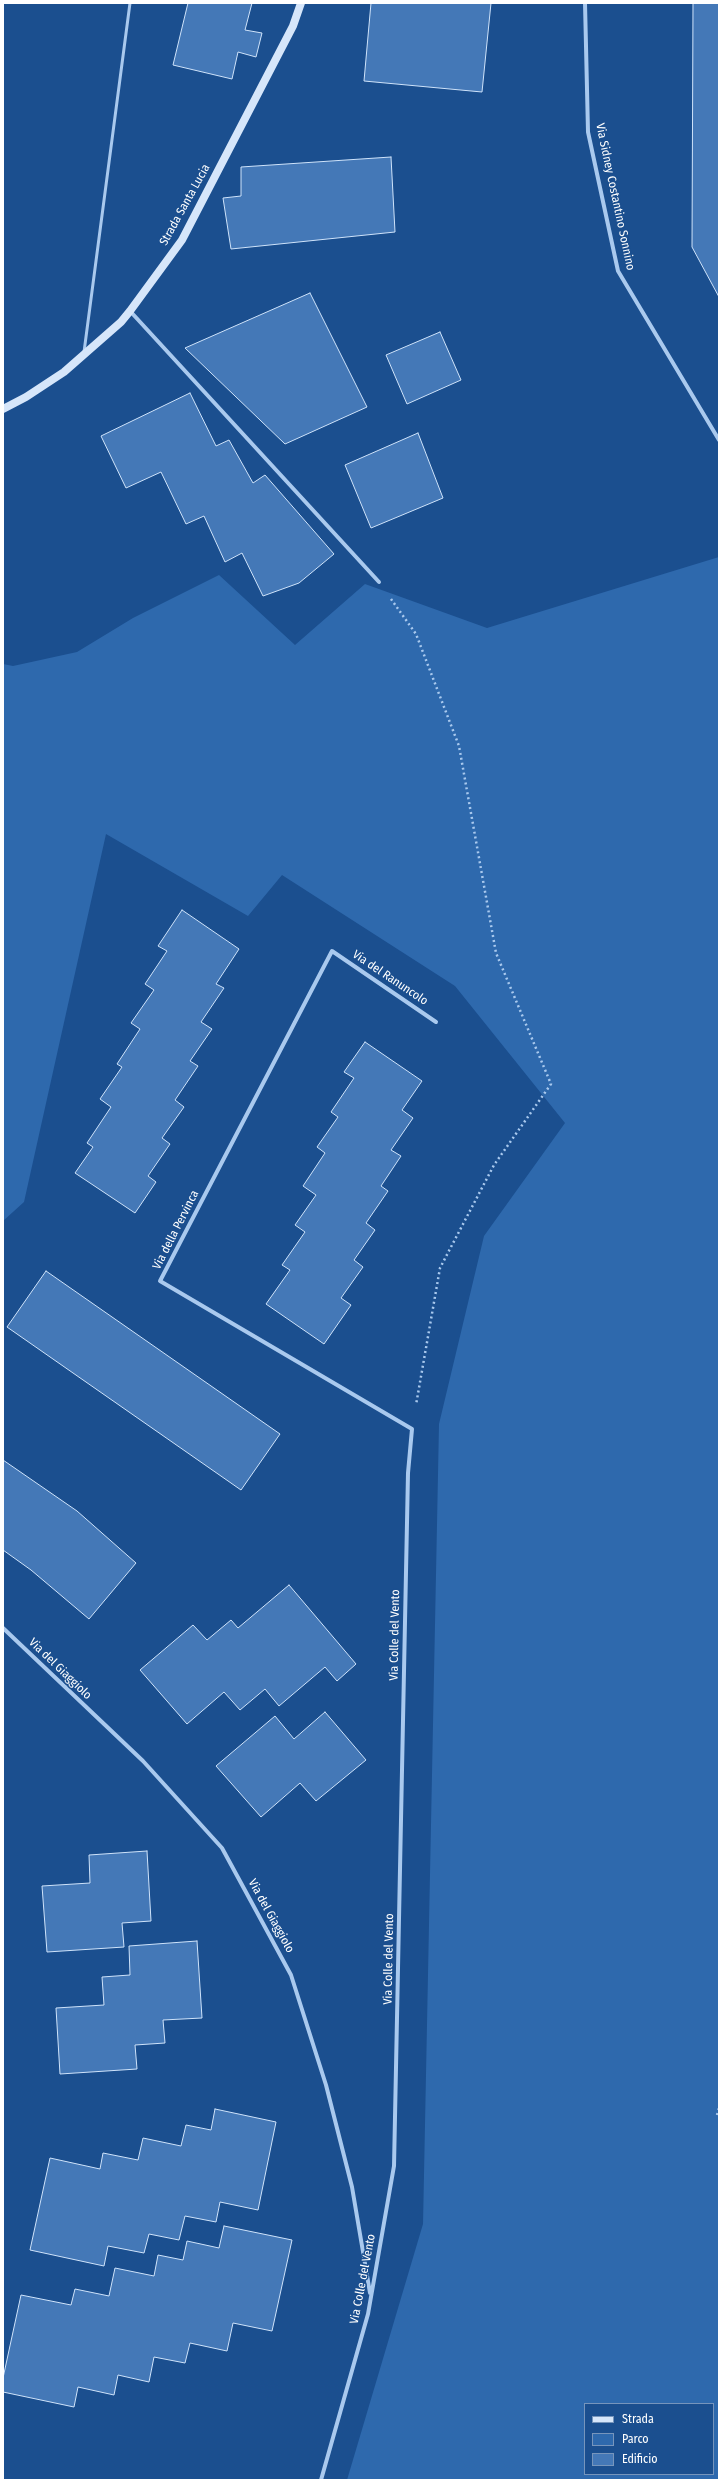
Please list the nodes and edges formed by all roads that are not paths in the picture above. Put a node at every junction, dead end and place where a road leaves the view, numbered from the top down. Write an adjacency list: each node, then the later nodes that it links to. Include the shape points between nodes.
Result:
1 (130, 3): 5 (lane)
2 (301, 3): 4 (street, Strada Santa Lucia, via 293,26 182,240)
3 (585, 3): 7 (street, Via Sidney Costantino Sonnino, via 588,132 618,271)
4 (130, 311): 5 (street, Strada Santa Lucia); 8 (street)
5 (84, 354): 6 (street, Strada Santa Lucia, via 64,372)
6 (3, 409)
7 (719, 440)
8 (379, 582)
9 (332, 951): 10 (street, Via del Ranuncolo); 11 (street, Via della Pervinca, via 160,1281)
10 (436, 1022)
11 (412, 1429): 13 (street, Via Colle del Vento, via 408,1481 394,2166)
12 (3, 1628): 13 (street, Via del Giaggiolo, via 142,1761 222,1848 230,1862 293,1982 326,2085 352,2187)
13 (370, 2297): 14 (street, Via Colle del Vento, via 368,2314)
14 (321, 2480)

